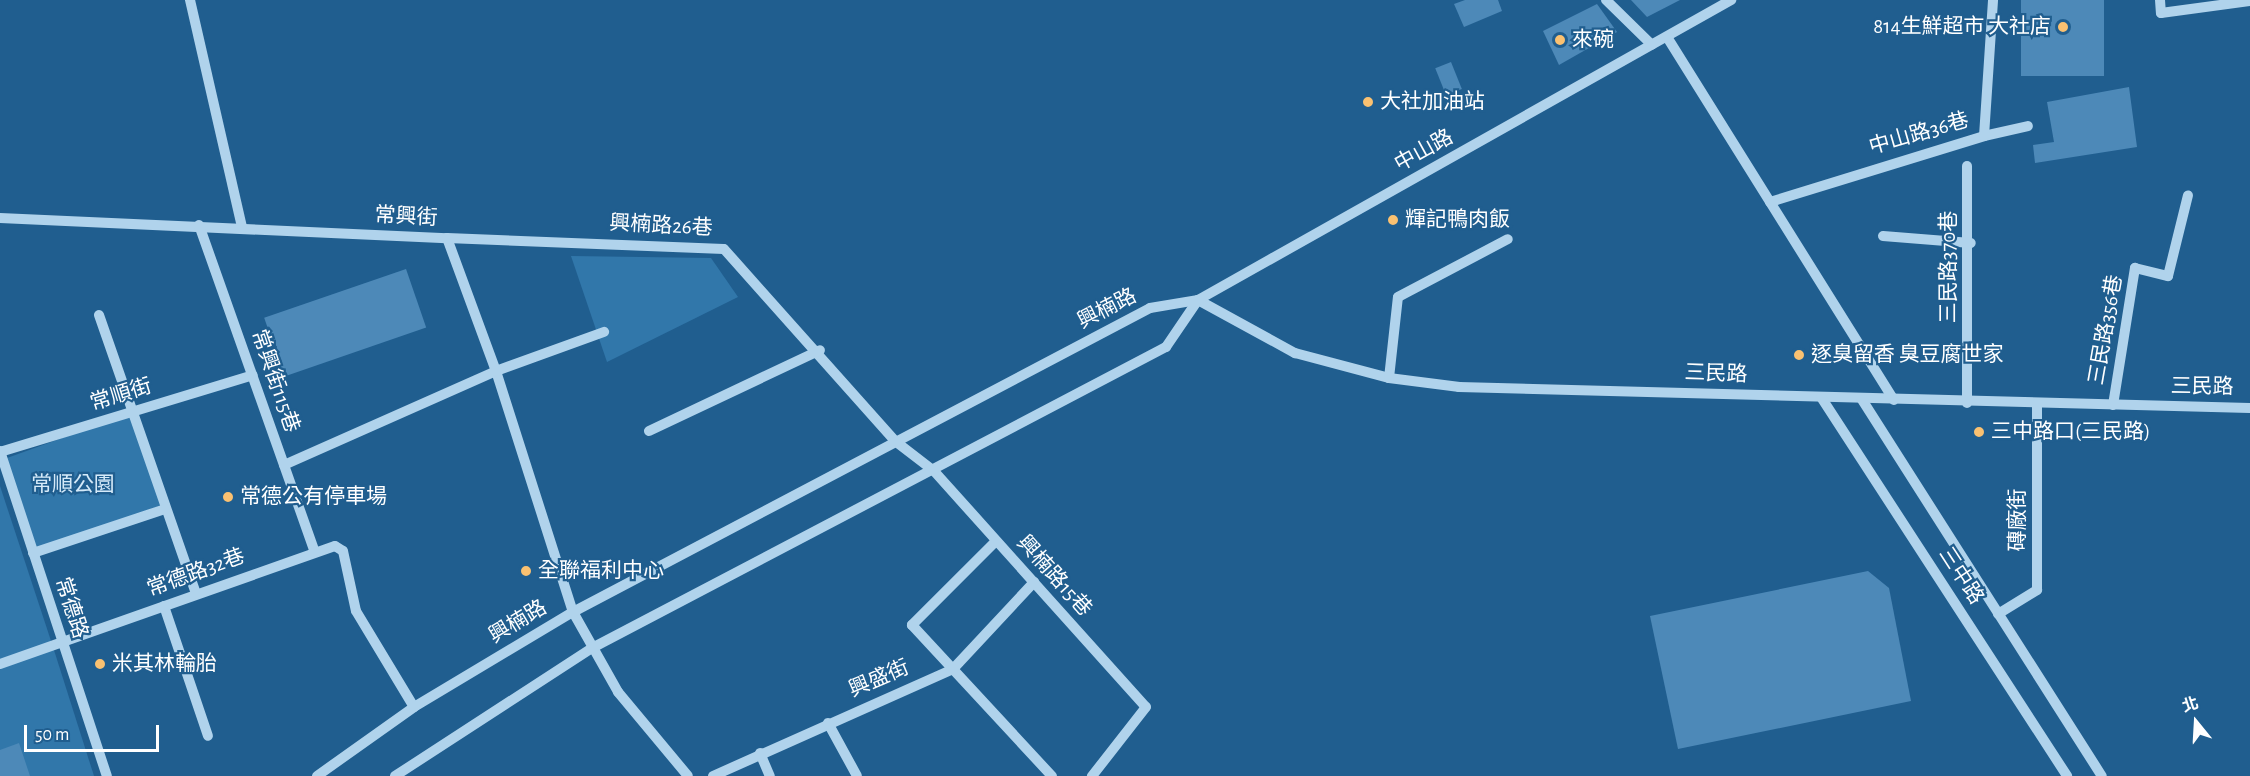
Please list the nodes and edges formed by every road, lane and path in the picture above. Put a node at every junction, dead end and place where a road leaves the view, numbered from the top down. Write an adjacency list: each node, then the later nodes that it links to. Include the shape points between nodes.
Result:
1 (190, 0): 16 (street)
2 (1606, 0): 8 (street)
3 (1731, 0): 7 (street, 中山路)
4 (1993, 0): 10 (street, 中山路36巷)
5 (2160, 0): 6 (street, via 2162,13)
6 (2250, 1)
7 (1666, 37): 8 (street, 中山路); 13 (street)
8 (1652, 45): 21 (street, 中山路)
9 (2028, 126): 10 (street)
10 (1984, 136): 13 (street, 中山路36巷)
11 (1967, 166): 20 (street, 三民路370巷)
12 (2188, 195): 33 (street, 三民路356巷, via 2168,276 2135,268)
13 (1770, 202): 30 (street)
14 (0, 218): 15 (street, 常興街)
15 (200, 225): 16 (street, 常興街); 26 (street, 常興街115巷)
16 (242, 227): 18 (street, 常興街)
17 (1883, 236): 20 (street)
18 (447, 238): 24 (street, 興楠路26巷, via 724,249); 25 (street, 常興街)
19 (1508, 239): 27 (street, via 1398,297)
20 (1971, 243): 31 (street, 三民路370巷)
21 (1198, 300): 27 (street, 三民路, via 1295,353); 37 (street, 興楠路, via 1149,308); 40 (street, via 1166,347)
22 (99, 315): 35 (street)
23 (604, 332): 25 (street)
24 (820, 350): 36 (street); 37 (street, 興楠路26巷)
25 (496, 371): 39 (street); 48 (street, 常興街)
26 (253, 375): 35 (street, 常順街); 39 (street, 常興街115巷)
27 (1389, 378): 28 (street, 三民路, via 1459,387)
28 (1821, 397): 29 (street, 三民路); 67 (street, 三中路)
29 (1861, 398): 30 (street, 三民路); 49 (street)
30 (1894, 400): 31 (street, 三民路)
31 (1967, 403): 32 (street, 三民路)
32 (2037, 404): 33 (street, 三民路); 49 (street, 磚廠街, via 2037,590)
33 (2113, 405): 34 (street, 三民路)
34 (2250, 408)
35 (131, 413): 38 (street, 常順街); 41 (street)
36 (649, 431)
37 (895, 441): 40 (street, 興楠路15巷); 48 (street, 興楠路)
38 (0, 452): 44 (street, 常德路)
39 (284, 465): 43 (street, 常興街115巷)
40 (934, 471): 42 (street, 興楠路15巷); 51 (street)
41 (165, 509): 44 (street); 46 (street)
42 (996, 541): 45 (street, 興楠路15巷); 53 (street, via 912,625)
43 (314, 550): 46 (street, 常德路32巷); 54 (street, 常德路32巷, via 343,551 356,611)
44 (33, 554): 50 (street, 常德路)
45 (1034, 582): 53 (street, 興盛街); 66 (street, 興楠路15巷, via 1146,707)
46 (196, 594): 47 (street, 常德路32巷)
47 (164, 606): 50 (street, 常德路32巷); 56 (street)
48 (573, 612): 51 (street, 常興街); 54 (street, 興楠路)
49 (1998, 614): 68 (street)
50 (63, 644): 52 (street, 常德路32巷); 58 (street, 常德路)
51 (594, 647): 60 (street); 61 (street, 常興街, via 618,692)
52 (0, 664)
53 (953, 669): 55 (street, 興盛街); 65 (street)
54 (414, 707): 59 (street, 興楠路)
55 (828, 723): 57 (street, 興盛街); 64 (street)
56 (208, 736)
57 (760, 753): 62 (street, 興盛街); 63 (street)
58 (107, 776)
59 (317, 776)
60 (395, 776)
61 (688, 776)
62 (713, 776)
63 (770, 776)
64 (857, 776)
65 (1053, 776)
66 (1092, 776)
67 (2067, 776)
68 (2102, 776)

